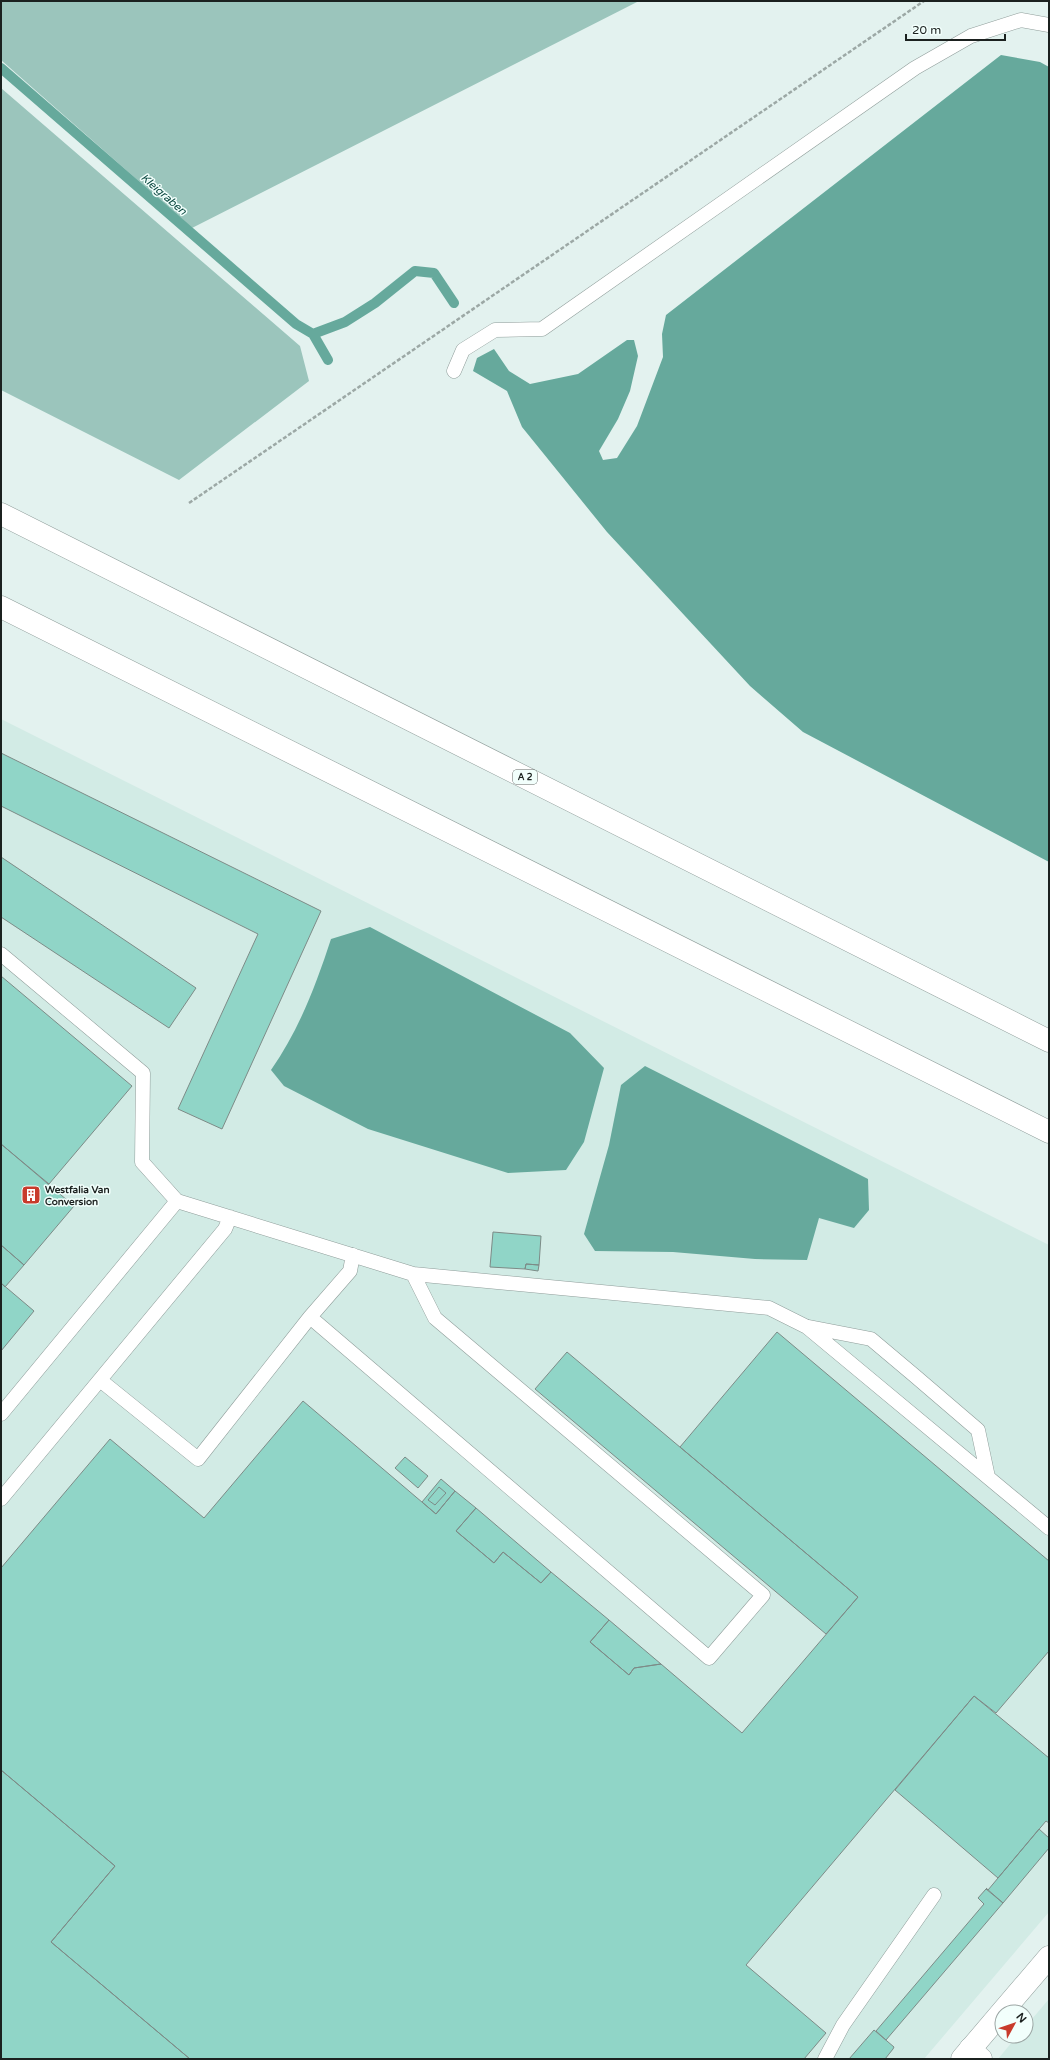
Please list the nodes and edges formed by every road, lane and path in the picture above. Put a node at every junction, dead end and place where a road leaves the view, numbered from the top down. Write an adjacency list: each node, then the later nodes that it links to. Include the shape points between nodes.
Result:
1 (924, 1): 4 (path)
2 (1049, 25): 3 (lane, via 1021,20 971,36 915,68 542,329 494,330 463,350)
3 (454, 371)
4 (188, 503)
5 (1, 514): 8 (main road, A 2)
6 (1, 607): 9 (main road)
7 (1, 954): 10 (lane, via 143,1073 142,1162)
8 (1049, 1041)
9 (1049, 1132)
10 (177, 1201): 11 (lane); 17 (lane)
11 (230, 1217): 12 (lane); 16 (lane, via 225,1229)
12 (353, 1255): 13 (lane); 14 (lane, via 350,1270)
13 (413, 1274): 14 (lane, via 435,1318 763,1595 709,1658); 15 (lane, via 769,1308)
14 (310, 1317): 16 (lane, via 198,1459)
15 (807, 1326): 18 (lane); 18 (lane, via 871,1339 978,1430)
16 (100, 1380): 19 (lane)
17 (1, 1414)
18 (988, 1477): 20 (lane)
19 (1, 1499)
20 (1049, 1528)
21 (934, 1895): 26 (lane, via 843,2025)
22 (1049, 1957): 23 (main road)
23 (1009, 2004)
24 (994, 2023): 25 (main road)
25 (971, 2056)
26 (825, 2059)

